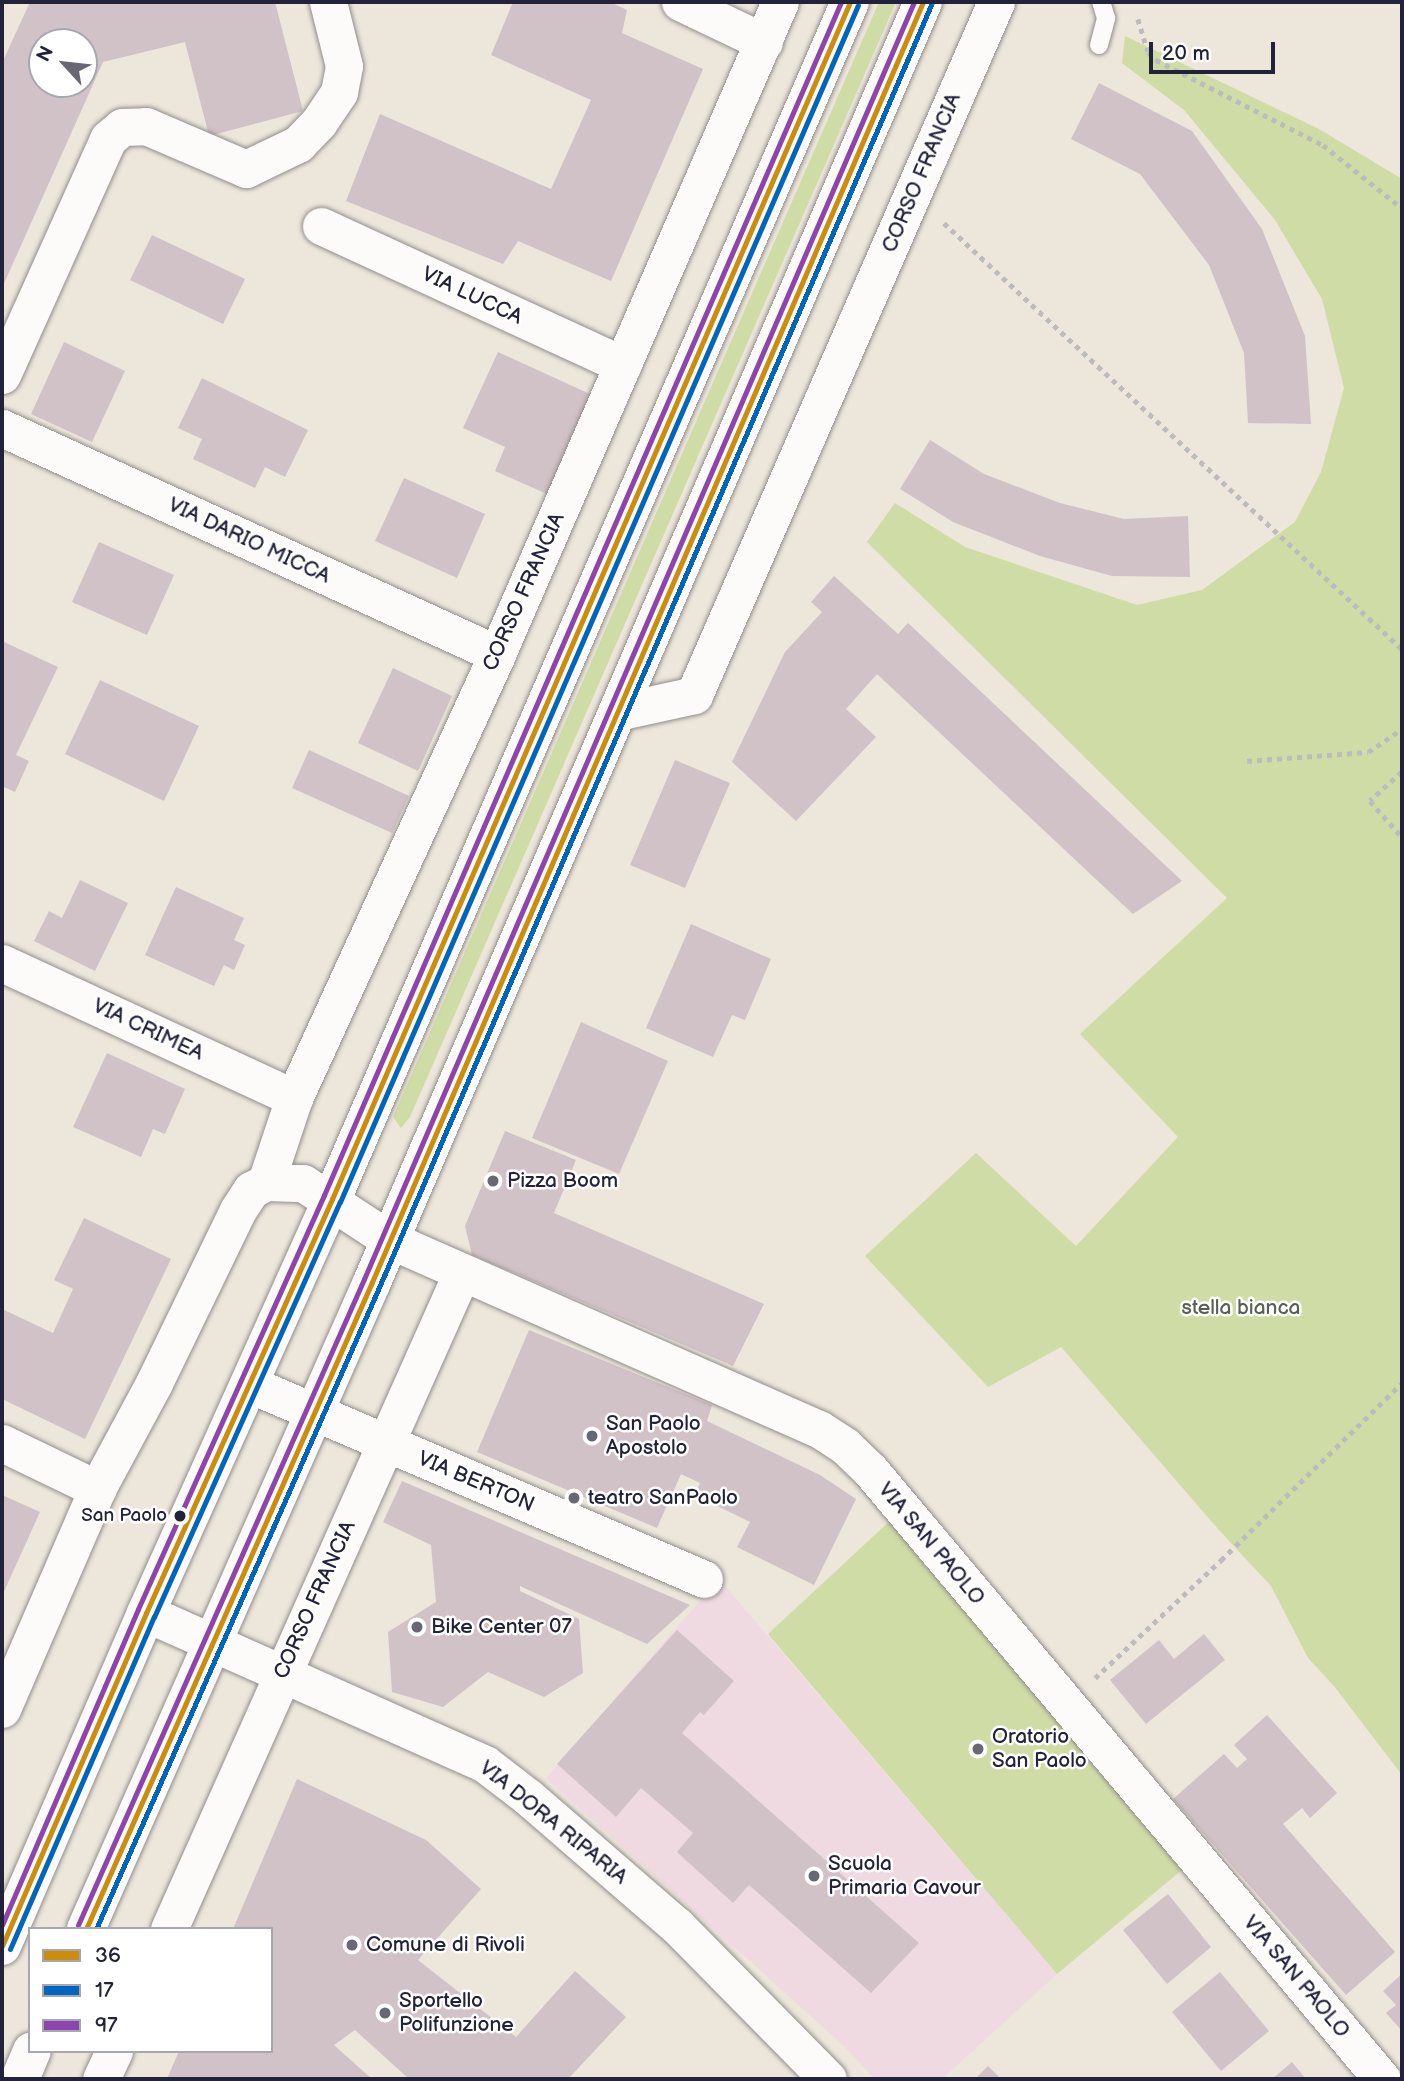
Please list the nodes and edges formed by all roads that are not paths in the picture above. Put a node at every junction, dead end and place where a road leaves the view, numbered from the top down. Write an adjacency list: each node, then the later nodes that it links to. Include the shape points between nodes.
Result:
1 (328, 2): 12 (street, via 344,66 338,92 298,144 246,169 146,126 122,127 108,139)
2 (680, 2): 8 (street)
3 (780, 2): 8 (street, CORSO FRANCIA)
4 (850, 2): 19 (main road)
5 (923, 2): 15 (main road)
6 (996, 2): 15 (street, CORSO FRANCIA, via 694,695)
7 (1101, 2): 9 (lane, via 1106,18)
8 (764, 42): 11 (street, CORSO FRANCIA)
9 (1099, 45)
10 (321, 226): 11 (street, VIA LUCCA)
11 (623, 365): 14 (street, CORSO FRANCIA)
12 (2, 375)
13 (2, 428): 14 (street, VIA DARIO MICCA)
14 (497, 654): 17 (street, CORSO FRANCIA)
15 (617, 712): 20 (main road)
16 (2, 963): 17 (street, VIA CRIMEA)
17 (294, 1098): 18 (street, CORSO FRANCIA)
18 (266, 1182): 19 (street, via 303,1183); 26 (street, CORSO FRANCIA, via 251,1190 238,1210 155,1383)
19 (332, 1199): 20 (street, VIA SAN PAOLO); 22 (main road)
20 (390, 1240): 21 (street, VIA SAN PAOLO); 23 (main road)
21 (462, 1272): 25 (street, CORSO FRANCIA); 38 (street, VIA SAN PAOLO, via 819,1429 845,1446 870,1470)
22 (249, 1384): 23 (street, VIA BERTON); 28 (main road)
23 (314, 1412): 25 (street, VIA BERTON); 29 (main road)
24 (2, 1443): 26 (street)
25 (385, 1443): 27 (street, VIA BERTON); 30 (street, CORSO FRANCIA)
26 (96, 1489): 31 (street, CORSO FRANCIA)
27 (704, 1579)
28 (146, 1613): 29 (street, VIA DORA RIPARIA); 34 (main road)
29 (212, 1642): 30 (street, VIA DORA RIPARIA); 32 (main road)
30 (282, 1673): 33 (street, CORSO FRANCIA); 37 (street, VIA DORA RIPARIA, via 485,1764 677,1926)
31 (2, 1709)
32 (87, 1927)
33 (170, 1927)
34 (2, 1946)
35 (113, 2053): 36 (street)
36 (101, 2079)
37 (828, 2079)
38 (1382, 2079)

